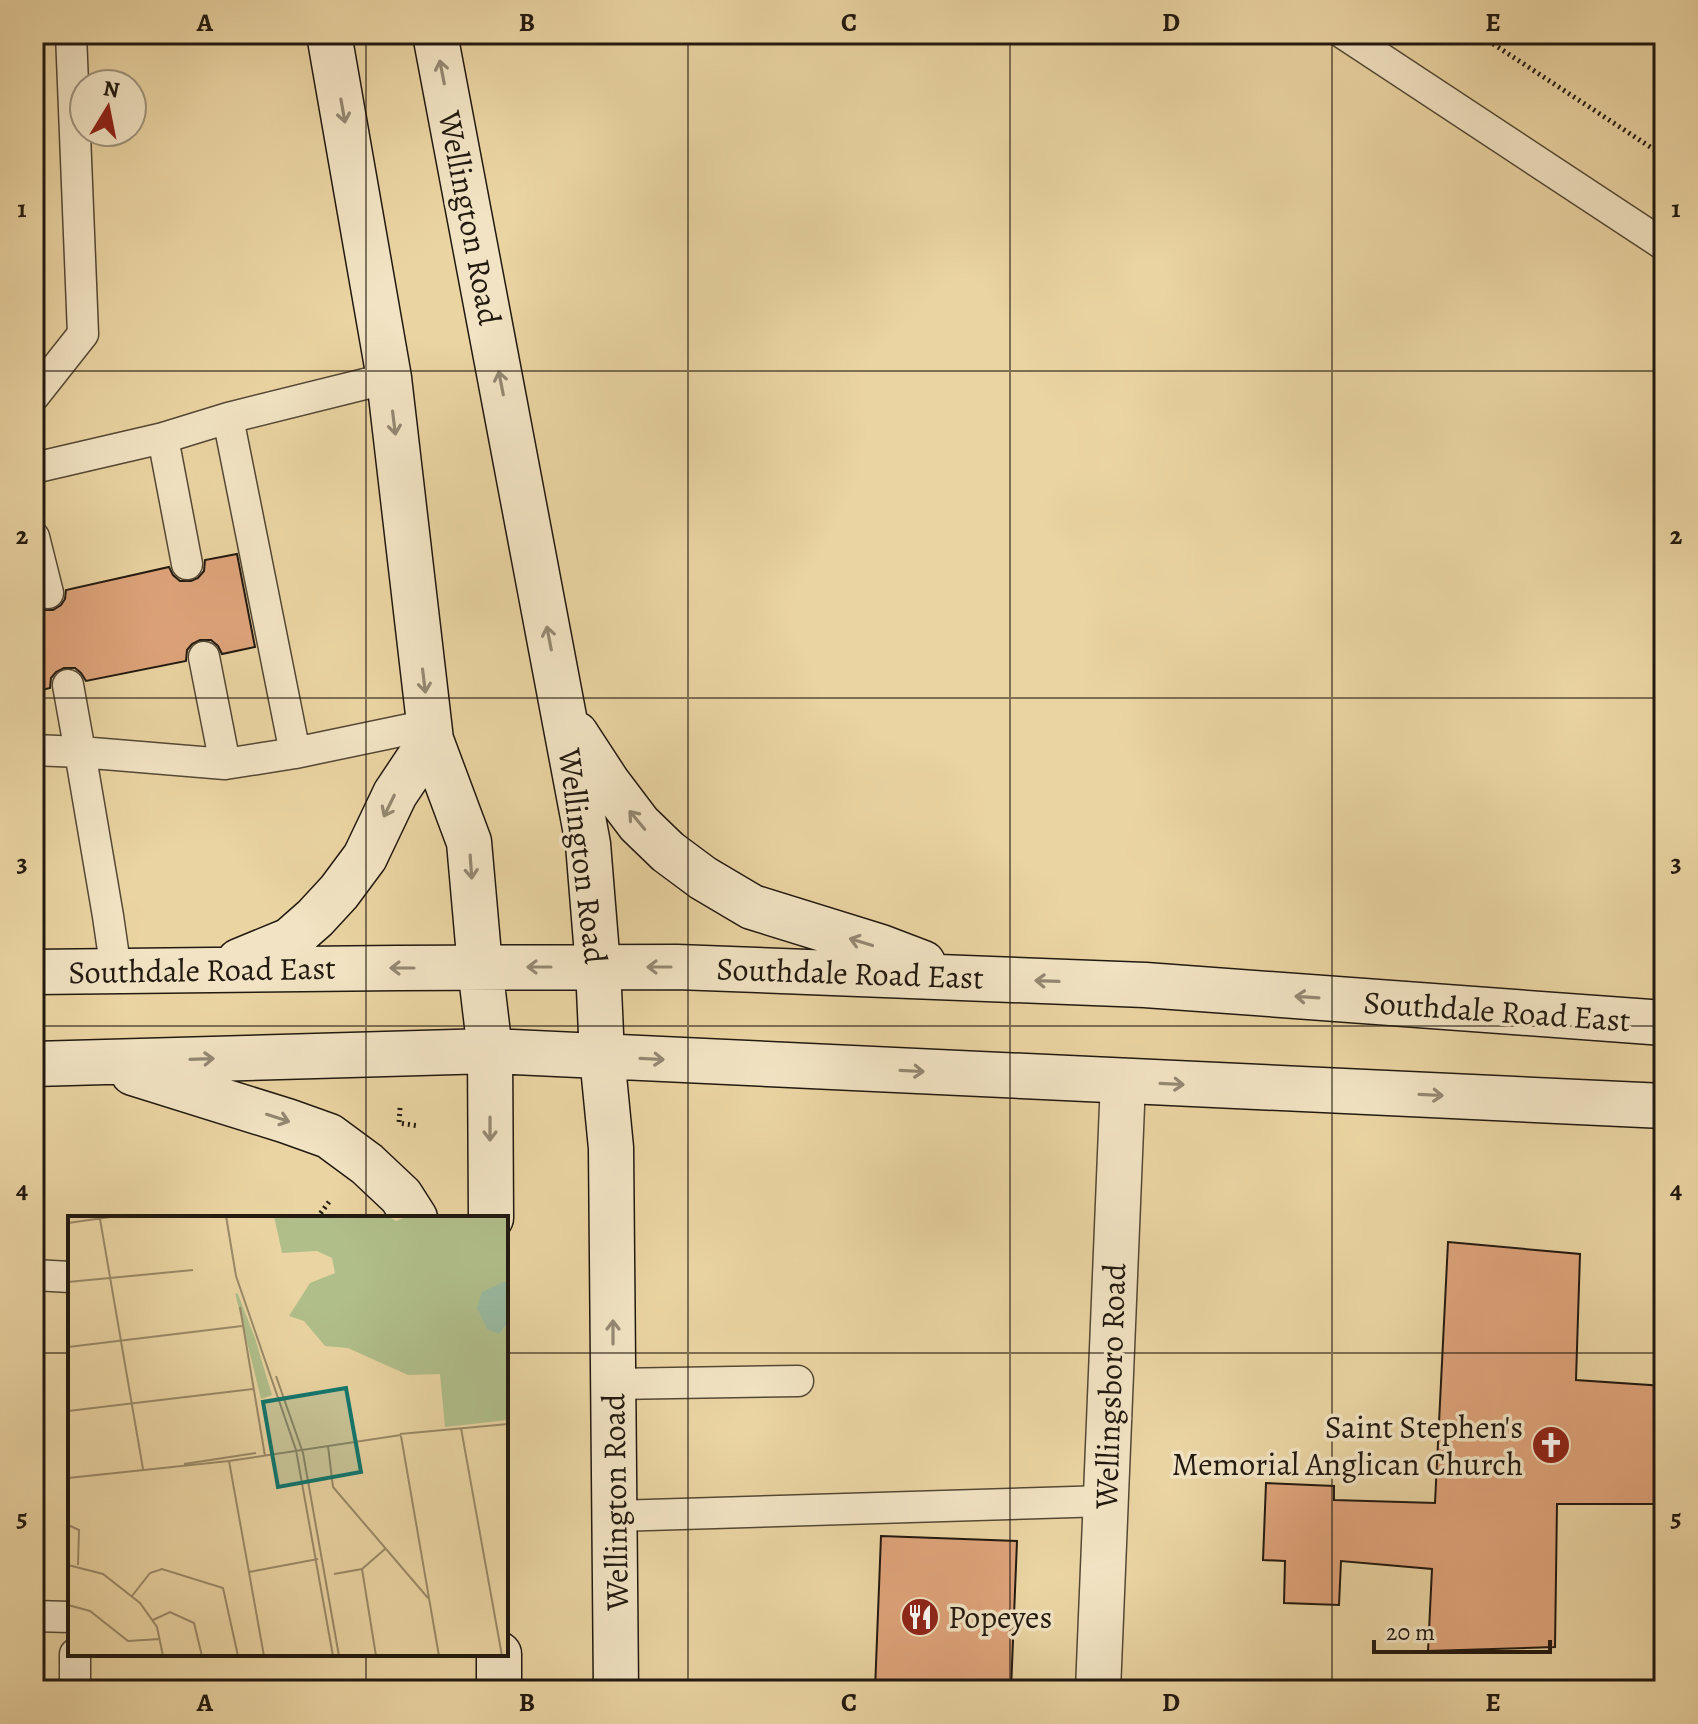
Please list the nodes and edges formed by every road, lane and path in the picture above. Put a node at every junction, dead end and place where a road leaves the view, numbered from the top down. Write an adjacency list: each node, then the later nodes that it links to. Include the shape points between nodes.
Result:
1 (71, 34): 9 (lane, via 83,334)
2 (329, 34): 8 (main road, one-way to 8)
3 (435, 34): 18 (main road, Wellington Road, one-way to 3)
4 (1344, 34): 7 (lane)
5 (1478, 34): 6 (path)
6 (1664, 156)
7 (1664, 245)
8 (389, 378): 10 (lane); 19 (main road, one-way to 19)
9 (34, 396)
10 (228, 418): 11 (lane); 22 (lane)
11 (163, 438): 12 (lane); 14 (lane)
12 (34, 468)
13 (34, 537): 15 (lane)
14 (187, 564)
15 (48, 593)
16 (204, 657): 23 (lane)
17 (68, 685): 21 (lane)
18 (564, 715): 25 (main road, Wellington Road, via 588,844); 29 (main road, one-way to 18, via 752,907 703,878 639,824)
19 (430, 732): 22 (lane); 24 (main road, one-way to 24, via 469,842); 26 (main road, one-way to 26, via 365,857 339,892 290,940)
20 (34, 750): 21 (lane)
21 (80, 752): 23 (lane); 27 (lane)
22 (295, 753): 23 (lane)
23 (225, 764)
24 (480, 967): 25 (main road, Southdale Road East, one-way to 24); 26 (main road, Southdale Road East, one-way to 26); 31 (main road)
25 (598, 967): 29 (main road, Southdale Road East, one-way to 25); 32 (main road, Wellington Road)
26 (217, 969): 27 (main road, Southdale Road East)
27 (116, 971): 28 (main road, Southdale Road East)
28 (34, 972)
29 (961, 977): 30 (main road, Southdale Road East, one-way to 29, via 1145,985)
30 (1664, 1023)
31 (490, 1051): 32 (main road); 33 (main road, one-way to 31); 40 (main road, one-way to 40)
32 (602, 1056): 35 (main road, one-way to 35); 44 (main road, Wellington Road, one-way to 32, via 611,1148)
33 (96, 1062): 34 (main road); 39 (main road, one-way to 39, via 329,1136 401,1196)
34 (34, 1064)
35 (1123, 1081): 37 (main road, one-way to 37); 45 (main road, Wellingsboro Road)
36 (400, 1100): 38 (path, via 399,1123)
37 (1664, 1106)
38 (419, 1126)
39 (414, 1216)
40 (491, 1216)
41 (34, 1275): 42 (lane)
42 (68, 1277)
43 (798, 1381): 44 (lane)
44 (613, 1384): 46 (main road, Wellington Road)
45 (1106, 1501): 46 (lane); 54 (main road, Wellingsboro Road)
46 (615, 1516): 53 (main road, Wellington Road)
47 (34, 1616): 48 (lane)
48 (68, 1617)
49 (75, 1656): 51 (lane)
50 (499, 1656): 52 (main road)
51 (75, 1690)
52 (499, 1690)
53 (616, 1690)
54 (1098, 1690)

